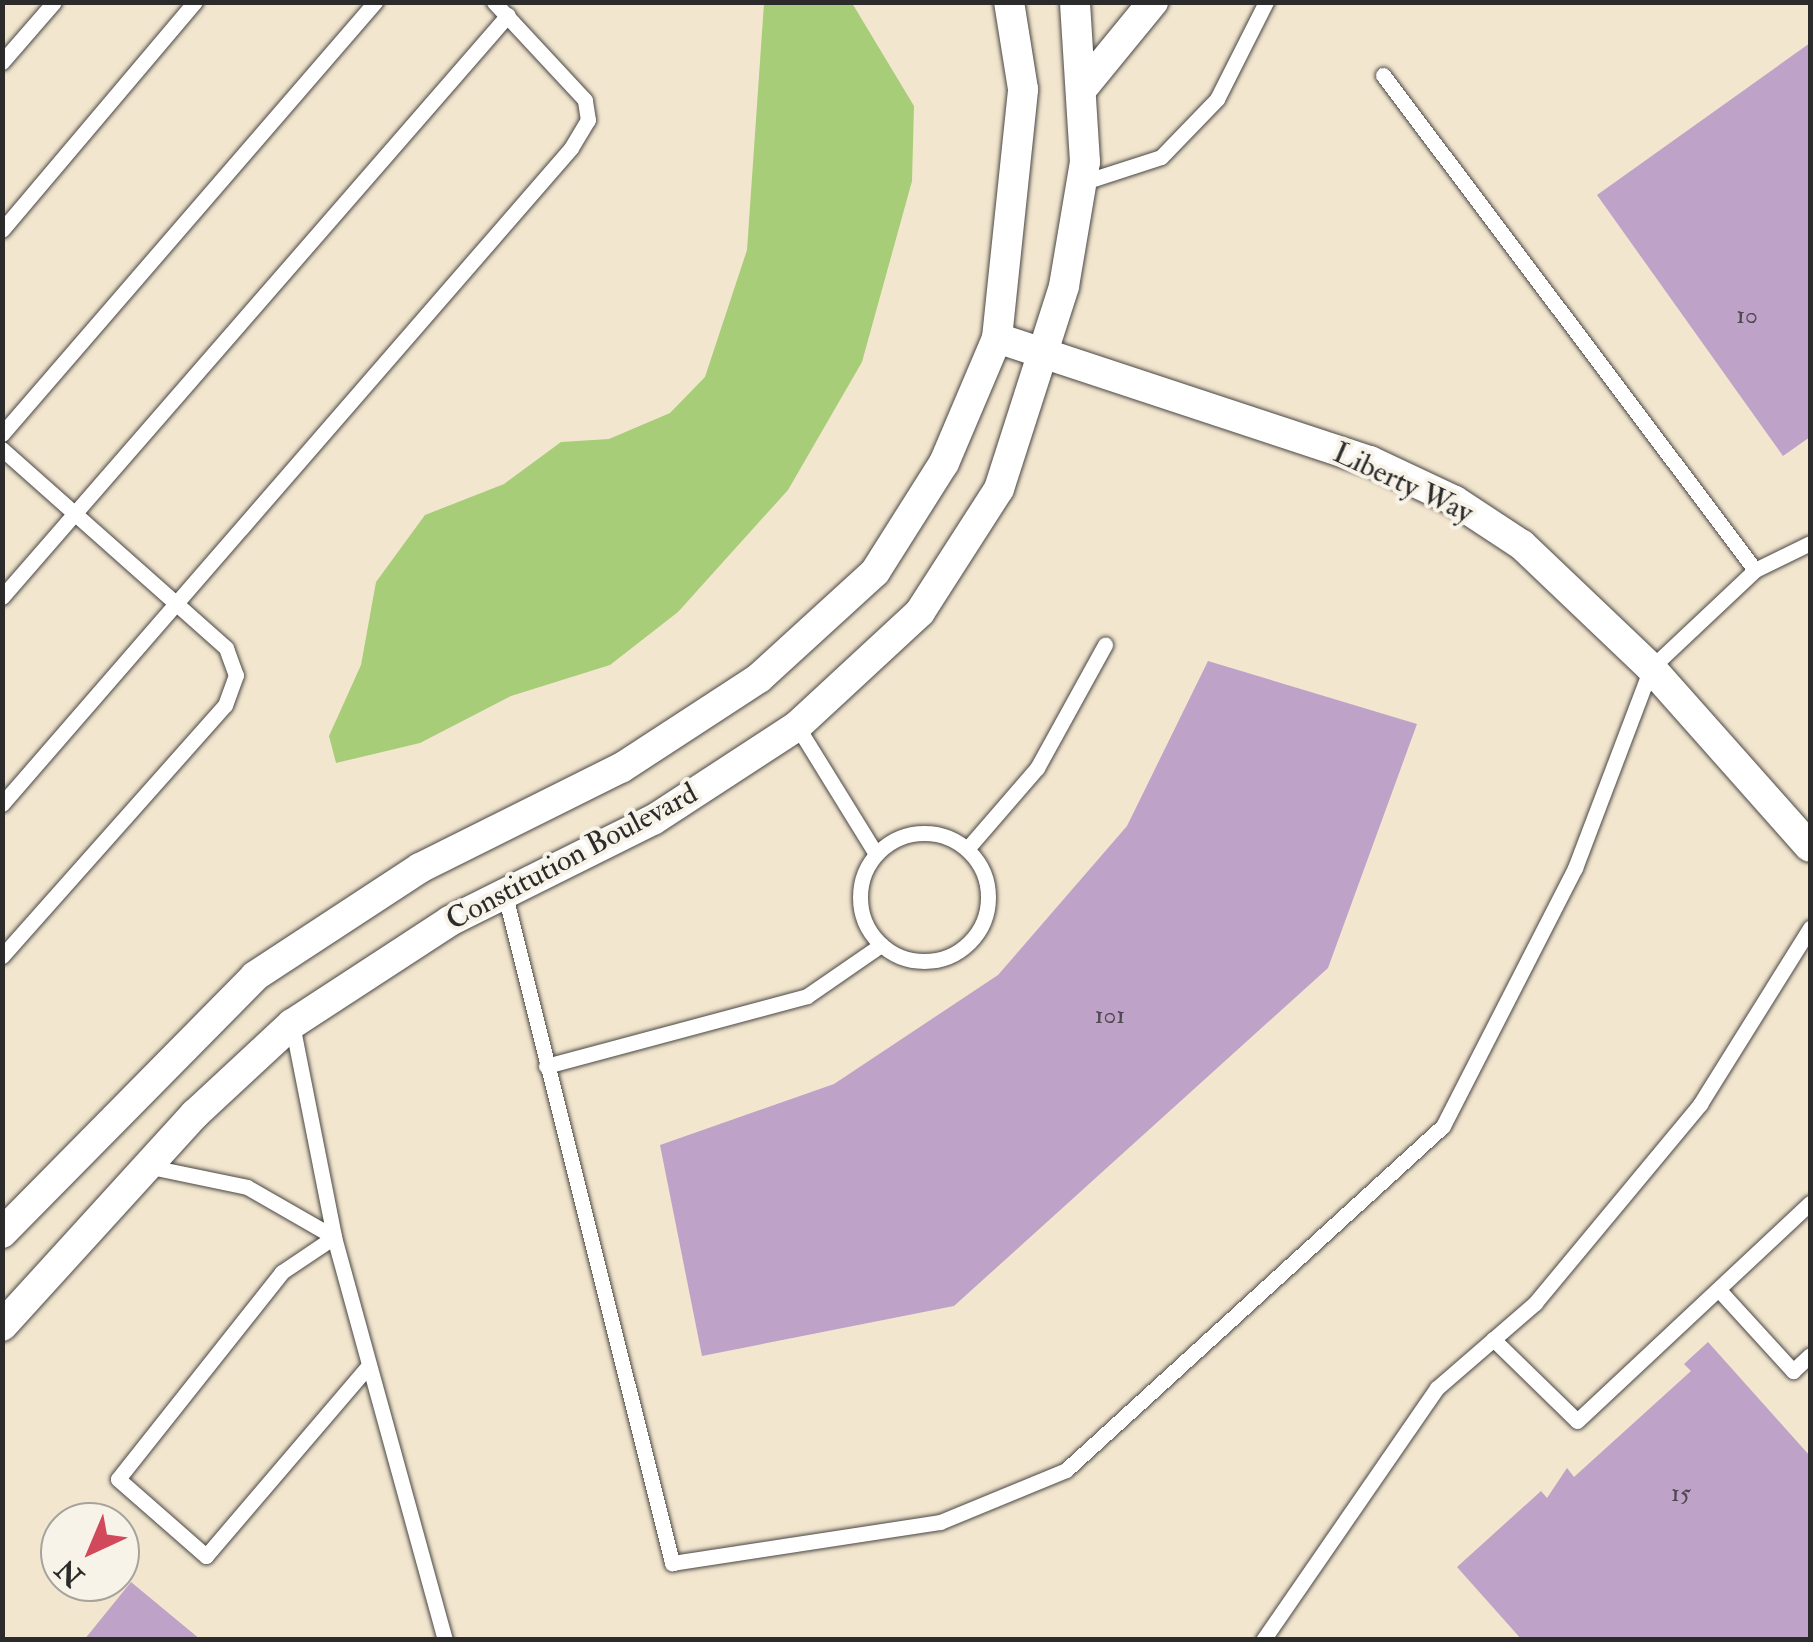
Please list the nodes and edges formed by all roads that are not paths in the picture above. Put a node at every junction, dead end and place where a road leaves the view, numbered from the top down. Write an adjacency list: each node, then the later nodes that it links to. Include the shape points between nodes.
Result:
1 (54, 2): 10 (lane)
2 (195, 2): 14 (lane)
3 (375, 2): 17 (lane)
4 (494, 2): 9 (lane)
5 (1009, 2): 15 (street, Constitution Boulevard, via 1023,90)
6 (1075, 2): 12 (street, Constitution Boulevard)
7 (1153, 2): 12 (street)
8 (1266, 2): 13 (lane, via 1217,99 1160,157)
9 (508, 15): 19 (lane); 23 (lane, via 559,63 588,120)
10 (2, 62)
11 (1383, 75): 21 (lane)
12 (1081, 90): 13 (street, Constitution Boulevard)
13 (1081, 183): 16 (street, Constitution Boulevard)
14 (2, 230)
15 (997, 338): 16 (street, Liberty Way); 39 (street, Constitution Boulevard, via 944,463 893,547 759,678 621,768 420,868 255,976)
16 (1046, 351): 25 (street, Liberty Way, via 1370,461 1456,501 1522,545); 26 (street, Constitution Boulevard, via 1000,489 943,581)
17 (2, 434)
18 (2, 449): 19 (lane)
19 (75, 514): 22 (lane); 23 (lane)
20 (1810, 542): 21 (lane)
21 (1754, 570): 25 (lane)
22 (2, 596)
23 (176, 604): 27 (lane); 34 (lane, via 226,648 236,676 225,705)
24 (1106, 645): 29 (lane, via 1037,768)
25 (1651, 668): 28 (street, Liberty Way); 36 (lane, via 1575,868 1442,1126 1066,1470 940,1522 672,1563 576,1156)
26 (797, 726): 30 (lane); 31 (street, Constitution Boulevard, via 653,820)
27 (2, 804)
28 (1810, 847)
29 (967, 849): 30 (lane, via 910,834); 33 (lane, via 988,894 972,940 938,960)
30 (876, 854): 33 (lane, via 860,890)
31 (506, 895): 35 (street, Constitution Boulevard); 36 (lane)
32 (1810, 928): 43 (lane, via 1700,1104 1535,1303)
33 (881, 945): 36 (lane, via 807,996)
34 (2, 956)
35 (292, 1024): 37 (street, Constitution Boulevard); 40 (lane)
36 (546, 1066)
37 (146, 1166): 40 (lane, via 247,1187); 42 (street, Constitution Boulevard)
38 (1810, 1203): 41 (lane)
39 (2, 1233)
40 (334, 1237): 45 (lane); 45 (lane, via 282,1272 118,1478 206,1556)
41 (1719, 1290): 43 (lane, via 1577,1421); 44 (lane, via 1793,1371)
42 (2, 1326)
43 (1494, 1339): 47 (lane, via 1437,1388)
44 (1810, 1355)
45 (370, 1366): 46 (lane)
46 (445, 1640)
47 (1263, 1640)

